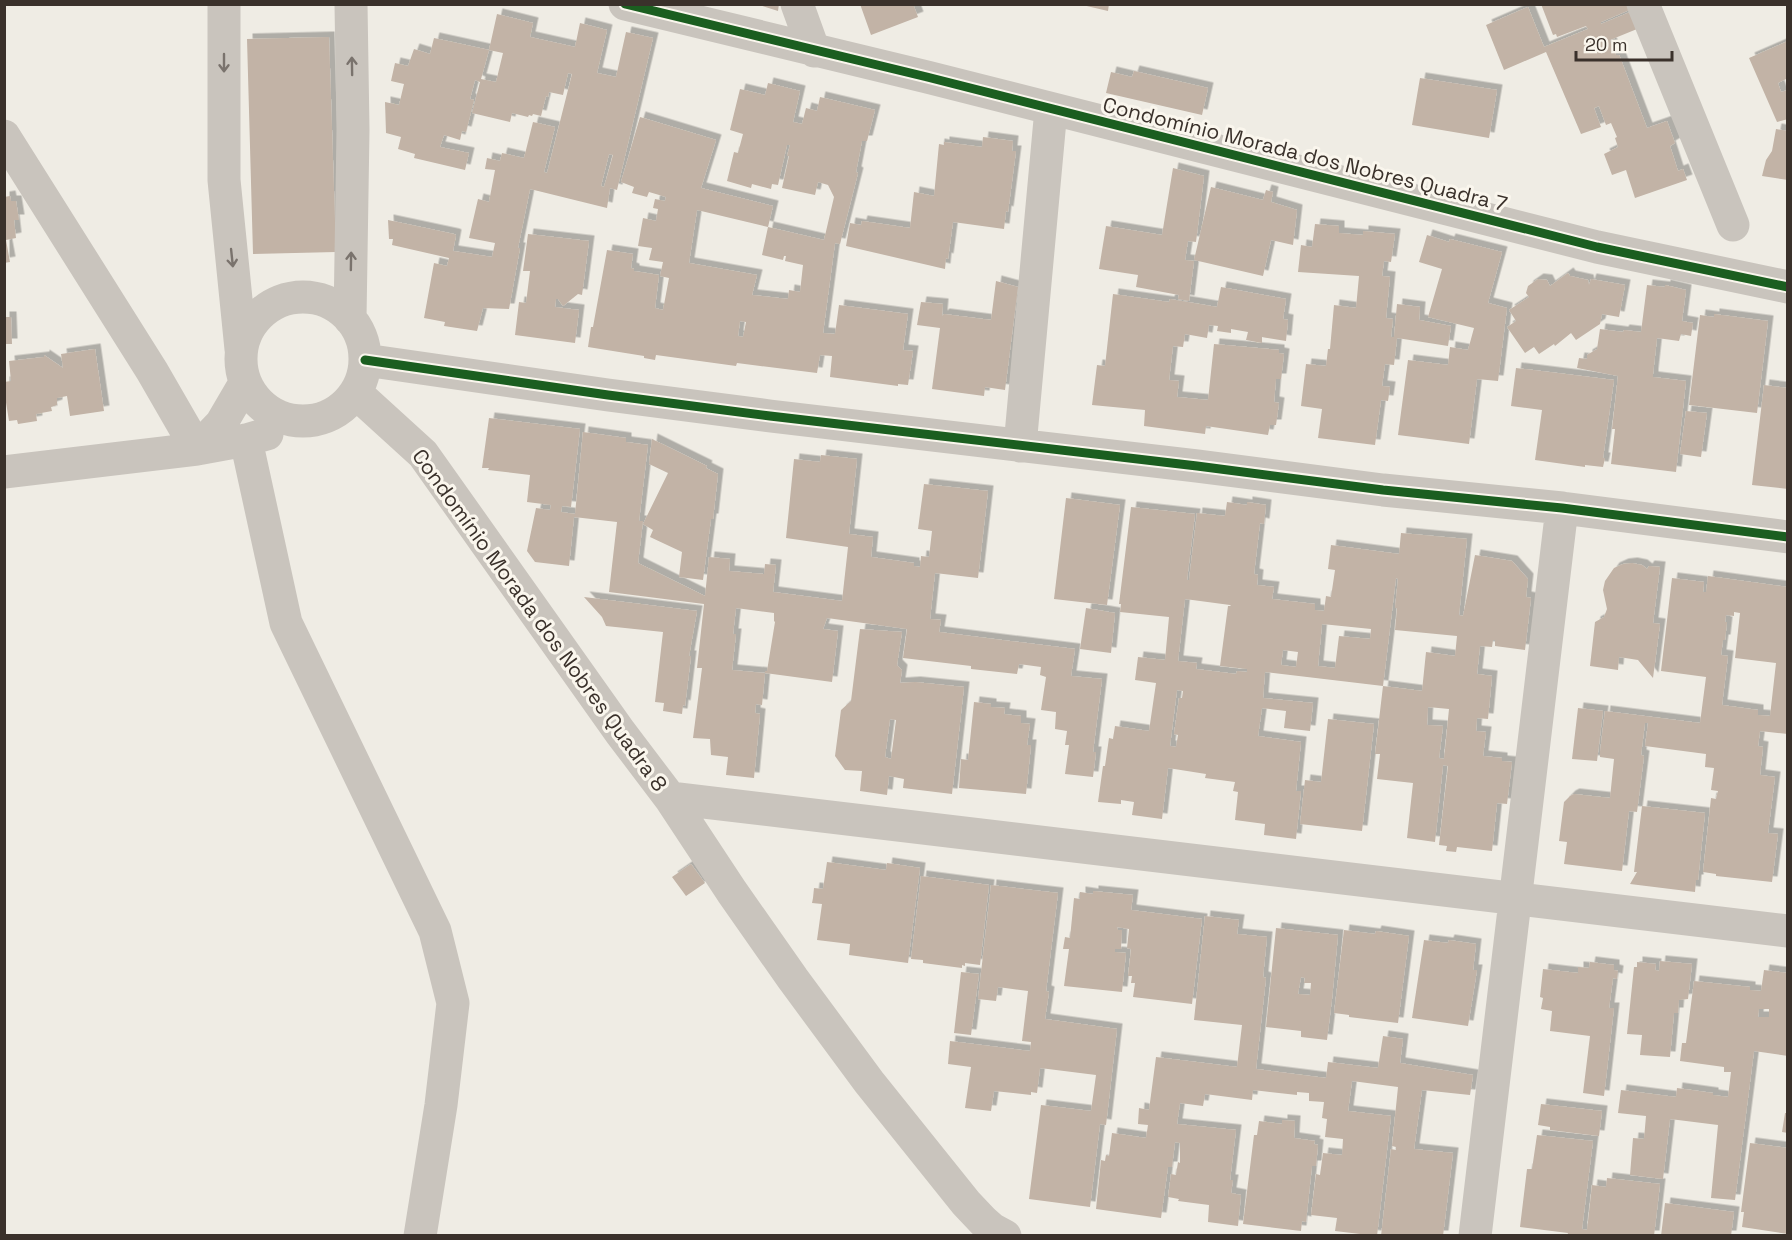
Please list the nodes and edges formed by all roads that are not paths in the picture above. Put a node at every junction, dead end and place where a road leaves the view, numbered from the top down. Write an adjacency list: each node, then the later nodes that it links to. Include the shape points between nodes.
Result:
1 (224, 4): 12 (street, one-way to 12, via 224,180)
2 (351, 4): 11 (street, one-way to 2)
3 (625, 4): 6 (street, Condomínio Morada dos Nobres Quadra 7)
4 (797, 4): 6 (street)
5 (1643, 4): 9 (street)
6 (814, 51): 7 (street, Condomínio Morada dos Nobres Quadra 7)
7 (1051, 109): 10 (street, Condomínio Morada dos Nobres Quadra 7, via 1597,247); 18 (street)
8 (4, 136): 19 (street)
9 (1733, 225)
10 (1788, 287)
11 (350, 319): 12 (street, via 336,307 317,299 298,297 279,302 262,312 250,326); 13 (street, via 360,336)
12 (241, 349): 14 (street)
13 (365, 360): 15 (street); 18 (street, via 608,395)
14 (245, 383): 16 (street, via 256,400); 19 (street, via 220,424)
15 (356, 393): 16 (street, via 327,417 308,422); 23 (street, Condomínio Morada dos Nobres Quadra 8, via 423,454)
16 (288, 420): 17 (street, via 271,432)
17 (246, 440): 19 (street); 26 (street, via 286,622 435,931 453,1003)
18 (1020, 446): 21 (street)
19 (197, 449): 20 (street)
20 (4, 472)
21 (1562, 508): 22 (street); 24 (street)
22 (1788, 537)
23 (670, 798): 24 (street); 27 (street, Condomínio Morada dos Nobres Quadra 8, via 786,969 869,1082 966,1203)
24 (1516, 899): 25 (street); 28 (street)
25 (1788, 931)
26 (420, 1236)
27 (1005, 1236)
28 (1475, 1236)

